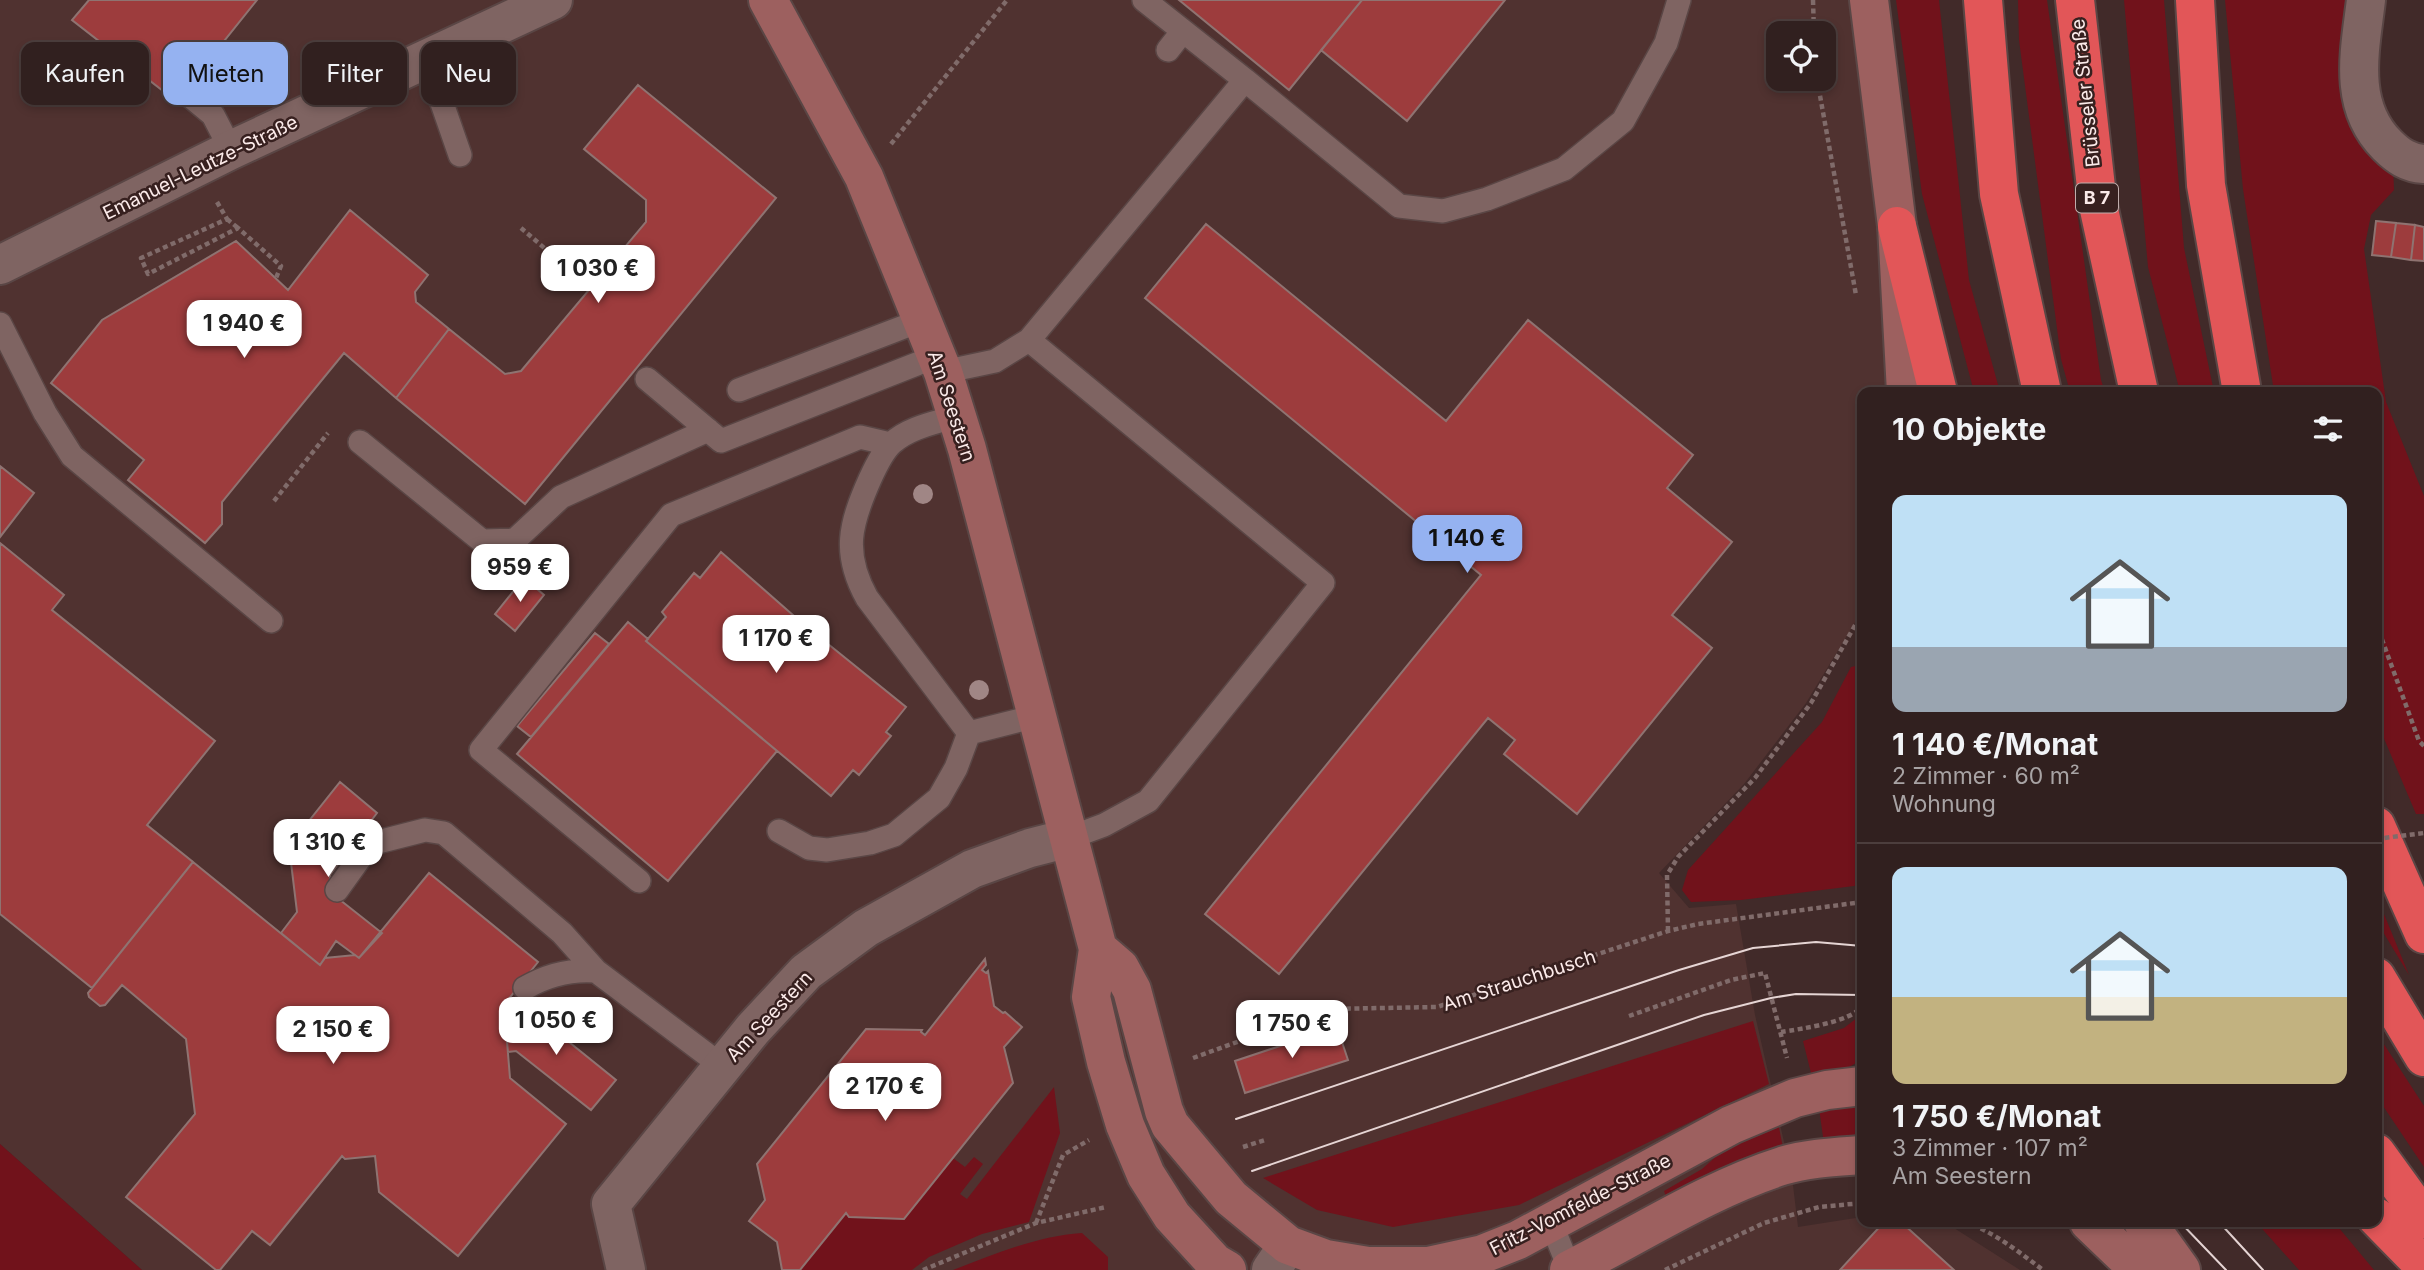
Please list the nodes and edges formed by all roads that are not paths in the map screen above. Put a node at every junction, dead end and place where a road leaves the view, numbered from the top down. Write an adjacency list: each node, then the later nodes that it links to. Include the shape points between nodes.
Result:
1 (553, 0): 11 (street, Emanuel-Leutze-Straße)
2 (768, 0): 22 (street, Am Seestern, via 864,177)
3 (1144, 0): 10 (lane)
4 (1679, 0): 14 (lane, via 1666,43 1623,121 1564,169 1443,211 1399,206)
5 (1869, 0): 20 (street)
6 (1983, 0): 29 (highway, via 1999,194)
7 (2075, 0): 30 (highway, Brüsseler Straße / B 7, via 2098,205)
8 (2196, 0): 31 (highway, via 2206,186)
9 (2366, 0): 19 (street, via 2359,93 2367,118 2374,133 2400,158)
10 (1183, 31): 12 (lane); 14 (lane)
11 (465, 42)
12 (1168, 50)
13 (421, 63): 17 (street, Emanuel-Leutze-Straße)
14 (1245, 80): 24 (lane)
15 (201, 105): 17 (lane, via 213,115)
16 (443, 105): 18 (lane)
17 (231, 150): 21 (street, Emanuel-Leutze-Straße)
18 (460, 155)
19 (2424, 164)
20 (1896, 226): 27 (street); 28 (highway)
21 (0, 265)
22 (922, 320): 25 (street, Am Seestern); 32 (lane)
23 (0, 324): 37 (lane, via 72,456)
24 (1029, 340): 25 (lane, via 995,361); 41 (lane, via 1322,583 1148,802)
25 (940, 364): 33 (street, Am Seestern); 34 (lane, via 721,441)
26 (647, 379): 34 (lane)
27 (1906, 387)
28 (1937, 387)
29 (2041, 387)
30 (2138, 387)
31 (2241, 387)
32 (739, 390)
33 (957, 416): 36 (lane, via 909,431); 38 (street, Am Seestern)
34 (708, 430): 35 (lane, via 561,497 515,540 482,541)
35 (360, 442)
36 (890, 444): 39 (lane, via 856,511 851,557 856,578); 43 (lane, via 860,437 671,515 481,750)
37 (271, 621)
38 (1036, 716): 39 (lane); 41 (street, Am Seestern)
39 (969, 733): 40 (lane, via 939,798 894,835 827,850 809,848)
40 (779, 831)
41 (1069, 838): 46 (street, Am Seestern); 51 (street, Am Seestern, via 972,869 866,928 806,972)
42 (2382, 840): 45 (highway)
43 (639, 881)
44 (337, 890): 47 (lane, via 370,844 425,830 444,833 562,933)
45 (2424, 934)
46 (1098, 949): 60 (street, via 1120,968 1132,990 1170,1125); 63 (street, Am Seestern, via 1091,997 1125,1125 1146,1175 1172,1216)
47 (596, 971): 49 (lane, via 543,977); 51 (lane)
48 (2382, 987): 50 (highway)
49 (525, 988)
50 (2424, 1057)
51 (722, 1066): 62 (street, Am Seestern, via 611,1204)
52 (1857, 1087): 56 (street, Fritz-Vomfelde-Straße, via 1795,1098 1731,1125)
53 (1857, 1155): 64 (street, via 1809,1159 1728,1187)
54 (2382, 1161): 55 (highway)
55 (2424, 1219)
56 (1551, 1223): 60 (street, Fritz-Vomfelde-Straße, via 1483,1254 1428,1266); 64 (lane)
57 (2382, 1224): 61 (highway)
58 (2094, 1227): 65 (street)
59 (2148, 1227): 66 (street)
60 (1279, 1258)
61 (2424, 1266)
62 (626, 1270)
63 (1227, 1270)
64 (1569, 1270)
65 (2139, 1270)
66 (2181, 1270)

